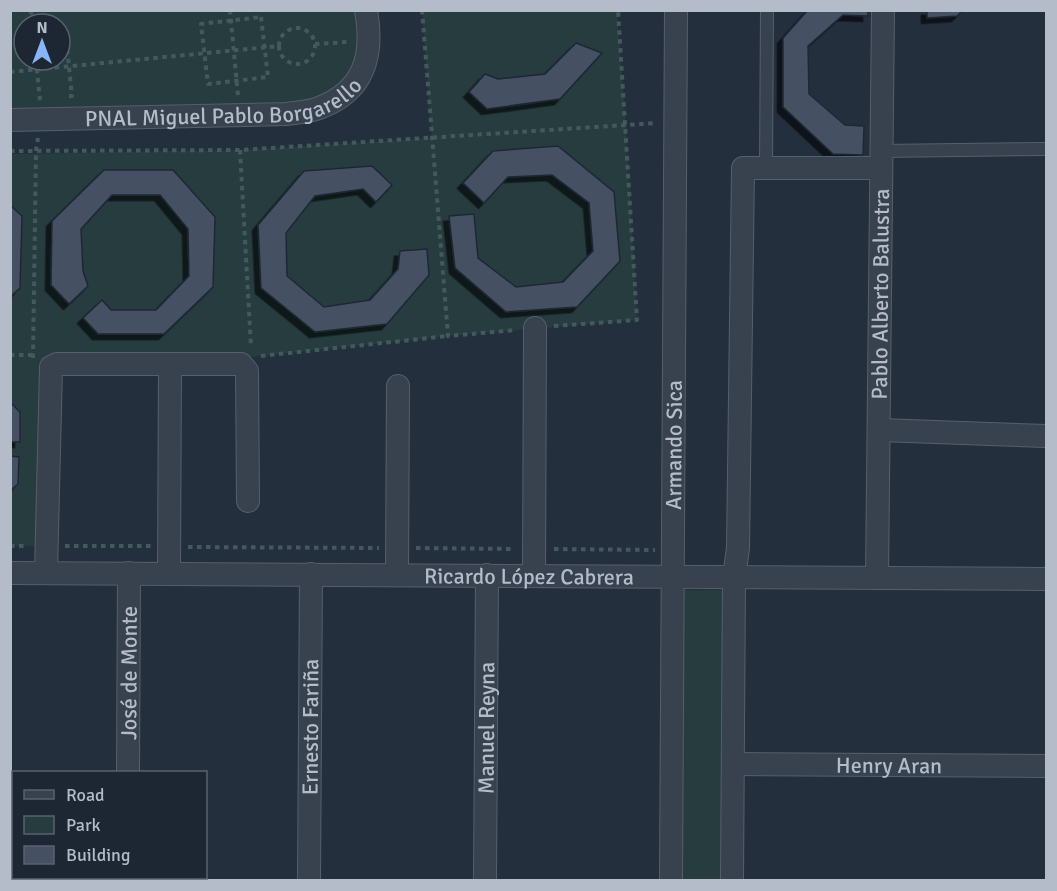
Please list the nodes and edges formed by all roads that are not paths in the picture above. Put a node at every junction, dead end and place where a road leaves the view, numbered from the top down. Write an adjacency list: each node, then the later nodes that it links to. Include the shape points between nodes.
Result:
1 (366, 10): 5 (street, PNAL Miguel Pablo Borgarello, via 368,56 361,77 340,99 317,109 240,115 41,109)
2 (676, 10): 23 (street, Armando Sica)
3 (767, 10): 8 (lane)
4 (883, 10): 7 (street, Pablo Alberto Balustra)
5 (10, 120)
6 (1047, 149): 7 (lane)
7 (880, 159): 8 (street); 12 (street, Pablo Alberto Balustra)
8 (766, 168): 24 (street, via 743,168 738,548)
9 (535, 328): 22 (street)
10 (170, 365): 14 (street, via 241,364 248,371); 16 (street, via 51,367); 18 (street)
11 (398, 386): 20 (street)
12 (880, 430): 13 (street); 25 (street, Pablo Alberto Balustra)
13 (1047, 436)
14 (248, 501)
15 (10, 573): 16 (street, Ricardo López Cabrera)
16 (46, 573): 17 (street, Ricardo López Cabrera)
17 (129, 573): 18 (street, Ricardo López Cabrera); 29 (street, José de Monte)
18 (169, 573): 19 (street, Ricardo López Cabrera)
19 (311, 574): 20 (street, Ricardo López Cabrera); 30 (street, Ernesto Fariña)
20 (397, 575): 21 (street, Ricardo López Cabrera)
21 (487, 575): 22 (street, Ricardo López Cabrera); 31 (street, Manuel Reyna)
22 (534, 576): 23 (street, Ricardo López Cabrera)
23 (673, 576): 24 (street, Ricardo López Cabrera); 32 (street, Armando Sica)
24 (734, 577): 25 (street, Ricardo López Cabrera); 27 (street)
25 (877, 578): 26 (street, Ricardo López Cabrera)
26 (1047, 579)
27 (733, 764): 28 (street, Henry Aran); 33 (street)
28 (1047, 766)
29 (128, 771)
30 (309, 880)
31 (485, 880)
32 (671, 880)
33 (732, 880)

